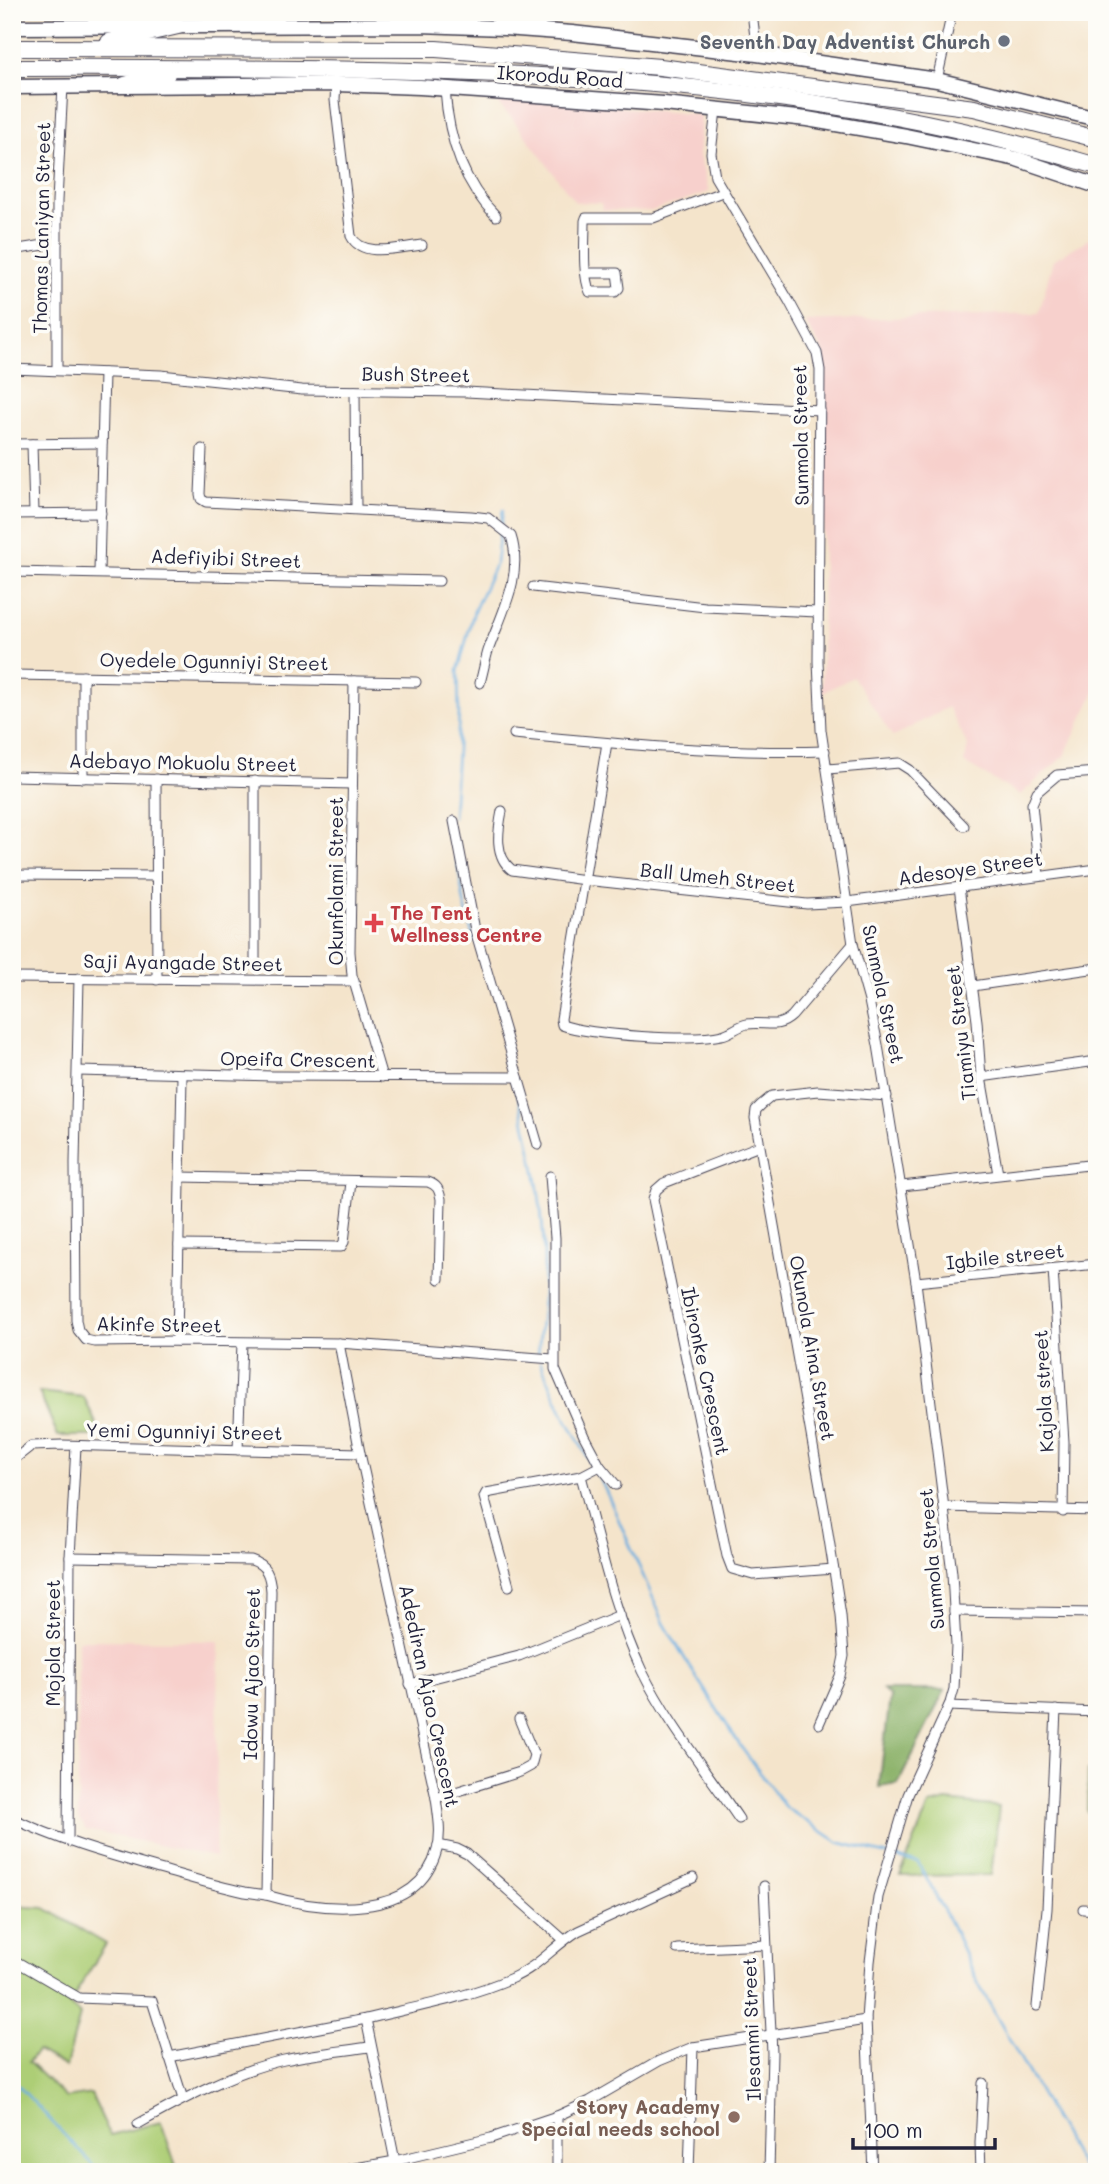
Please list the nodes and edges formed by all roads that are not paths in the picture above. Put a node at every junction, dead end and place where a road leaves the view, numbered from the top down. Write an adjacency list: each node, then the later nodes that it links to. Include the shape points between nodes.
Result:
1 (495, 12): 7 (street)
2 (752, 12): 10 (street)
3 (952, 12): 13 (street)
4 (108, 20): 5 (main road); 6 (main road)
5 (178, 26): 7 (main road); 9 (highway)
6 (12, 27)
7 (500, 27): 10 (main road)
8 (12, 48): 9 (highway, Ikorodu Road)
9 (83, 48): 21 (highway, Ikorodu Road, via 436,49 660,67 974,108)
10 (757, 54): 13 (main road)
11 (12, 68): 12 (highway, Ikorodu Road)
12 (193, 68): 15 (highway); 22 (highway, Ikorodu Road, via 437,70 695,87 885,113)
13 (937, 80): 20 (main road)
14 (336, 84): 15 (main road, Ikorodu Road); 18 (main road, Ikorodu Road); 27 (street, via 355,244 365,250)
15 (125, 85): 16 (main road, Ikorodu Road)
16 (63, 86): 17 (main road, Ikorodu Road); 26 (street, Thomas Laniyan Street)
17 (12, 87)
18 (445, 89): 19 (main road, Ikorodu Road); 25 (street, via 449,120 469,182)
19 (716, 110): 23 (main road, Ikorodu Road, via 807,119 918,138 1017,159); 24 (street, Sunmola Street, via 712,168)
20 (1097, 119)
21 (1097, 139)
22 (1097, 166)
23 (1097, 186)
24 (722, 192): 29 (street, via 653,218 586,218); 34 (street, Sunmola Street, via 817,353)
25 (496, 216)
26 (57, 243): 28 (street); 31 (street, Thomas Laniyan Street)
27 (422, 244)
28 (12, 250)
29 (586, 274)
30 (12, 369): 31 (street, Bush Street)
31 (57, 370): 32 (street, Bush Street)
32 (104, 373): 33 (street, Bush Street, via 277,389); 35 (street)
33 (355, 391): 34 (street, Bush Street, via 466,392); 39 (street)
34 (820, 410): 47 (street, Sunmola Street)
35 (102, 443): 37 (street); 41 (street)
36 (12, 444): 37 (street)
37 (32, 444): 40 (street)
38 (202, 449): 39 (street, via 200,494 206,502)
39 (356, 509): 52 (street, via 488,518 511,536 515,571)
40 (34, 513): 41 (street); 42 (street)
41 (101, 513): 44 (street)
42 (12, 514)
43 (12, 572): 44 (street, Adefiyibi Street)
44 (99, 572): 45 (street, Adefiyibi Street)
45 (439, 581)
46 (533, 587): 47 (street, via 705,607)
47 (818, 612): 55 (street, Sunmola Street, via 818,701)
48 (12, 675): 49 (street, Oyedele Ogunniyi Street)
49 (83, 676): 50 (street, Oyedele Ogunniyi Street); 59 (street)
50 (354, 681): 51 (street, Oyedele Ogunniyi Street); 62 (street, Okunfolami Street)
51 (416, 682)
52 (480, 683)
53 (513, 734): 54 (street)
54 (607, 743): 55 (street); 70 (street)
55 (825, 751): 56 (street, Sunmola Street)
56 (828, 769): 65 (street, via 900,762); 72 (street, Sunmola Street)
57 (1097, 772): 69 (street, via 1057,775 1037,792 1032,804)
58 (12, 776): 59 (street, Adebayo Mokuolu Street)
59 (83, 778): 60 (street, Adebayo Mokuolu Street)
60 (156, 779): 61 (street, Adebayo Mokuolu Street); 68 (street)
61 (255, 781): 62 (street, Adebayo Mokuolu Street); 74 (street)
62 (352, 784): 79 (street, Okunfolami Street)
63 (502, 811): 70 (street, Ball Umeh Street, via 500,855 512,870)
64 (454, 821): 85 (street, via 475,930)
65 (964, 826)
66 (1097, 869): 69 (street, Adesoye Street)
67 (12, 875): 68 (street)
68 (156, 876): 78 (street)
69 (1039, 876): 71 (street, Adesoye Street)
70 (584, 880): 72 (street, Ball Umeh Street, via 807,904); 73 (street, via 560,1023 565,1027 696,1037 722,1035 747,1024 782,1024)
71 (959, 887): 72 (street, Adesoye Street); 80 (street, Tiamiyu Street)
72 (847, 902): 73 (street, Sunmola Street)
73 (853, 944): 87 (street, Sunmola Street)
74 (255, 965)
75 (1097, 968): 80 (street)
76 (12, 978): 77 (street, Saji Ayangade Street)
77 (79, 978): 78 (street, Saji Ayangade Street); 82 (street, Akinfe Street)
78 (157, 979): 79 (street, Saji Ayangade Street)
79 (354, 981): 84 (street, Okunfolami Street)
80 (973, 986): 86 (street, Tiamiyu Street)
81 (1097, 1061): 86 (street)
82 (78, 1071): 83 (street, Opeifa Crescent); 101 (street, Akinfe Street, via 78,1330 86,1340 95,1342)
83 (182, 1075): 84 (street, Opeifa Crescent); 93 (street)
84 (382, 1077): 85 (street, Opeifa Crescent)
85 (515, 1077): 88 (street)
86 (981, 1077): 91 (street, Tiamiyu Street)
87 (887, 1096): 89 (street, Okunola Aina Street, via 818,1091 772,1096 757,1110); 95 (street, Sunmola Street)
88 (538, 1145)
89 (759, 1146): 116 (street, Okunola Aina Street); 116 (street, Ibironke Crescent, via 664,1183 653,1199 732,1569 753,1575)
90 (1097, 1164): 91 (street)
91 (998, 1174): 95 (street)
92 (550, 1176): 104 (street, via 555,1238)
93 (181, 1177): 94 (street); 96 (street)
94 (351, 1182): 96 (street, via 341,1247); 99 (street, via 435,1184 441,1199)
95 (902, 1186): 100 (street, Sunmola Street)
96 (179, 1245): 101 (street)
97 (1097, 1264): 98 (street, Igbile street)
98 (1053, 1269): 100 (street, Igbile street); 113 (street, Kajola street, via 1064,1442)
99 (439, 1279)
100 (916, 1282): 112 (street, Sunmola Street)
101 (177, 1340): 102 (street, Akinfe Street)
102 (242, 1343): 103 (street, Akinfe Street); 106 (street)
103 (340, 1343): 104 (street, Akinfe Street); 107 (street, Adediran Ajao Crescent)
104 (545, 1359): 109 (street)
105 (76, 1446): 106 (street, Yemi Ogunniyi Street); 108 (street, Yemi Ogunniyi Street, via 31,1446); 115 (street, Mojola Street)
106 (238, 1450): 107 (street, Yemi Ogunniyi Street)
107 (360, 1453): 121 (street, Adediran Ajao Crescent)
108 (12, 1461)
109 (595, 1468): 110 (street); 111 (street)
110 (580, 1476): 117 (street, via 486,1493); 120 (street)
111 (616, 1485)
112 (944, 1507): 113 (street); 118 (street, Sunmola Street)
113 (1063, 1511): 114 (street)
114 (1097, 1511)
115 (70, 1557): 130 (street, Mojola Street); 134 (street, Idowu Ajao Street, via 251,1560 268,1573)
116 (834, 1569): 126 (street, Okunola Aina Street, via 844,1656)
117 (509, 1586)
118 (954, 1611): 119 (street); 122 (street, Sunmola Street, via 955,1673)
119 (1097, 1613)
120 (620, 1615): 121 (street, via 519,1656); 129 (street, via 656,1697)
121 (410, 1684): 127 (street, Adediran Ajao Crescent)
122 (949, 1706): 123 (street); 143 (street, Sunmola Street, via 908,1795 878,1897)
123 (1056, 1710): 124 (street); 141 (street, via 1047,1909)
124 (1097, 1712)
125 (519, 1719): 127 (street, via 534,1755 531,1766)
126 (819, 1724)
127 (436, 1798): 131 (street, Adediran Ajao Crescent)
128 (12, 1818): 130 (street, Adediran Ajao Crescent)
129 (739, 1819)
130 (68, 1841): 134 (street, Adediran Ajao Crescent, via 207,1883)
131 (438, 1845): 134 (street, Adediran Ajao Crescent, via 420,1879 390,1900 333,1908); 137 (street, via 467,1854)
132 (693, 1878): 137 (street)
133 (764, 1886): 138 (street, Ilesanmi Street)
134 (266, 1895)
135 (1083, 1909): 136 (street)
136 (1097, 1910)
137 (564, 1940): 142 (street, via 514,1978)
138 (766, 1945): 139 (street); 144 (street, Ilesanmi Street)
139 (677, 1949)
140 (12, 1959): 147 (street, via 79,1998 152,2001)
141 (1037, 2006)
142 (366, 2019): 145 (street); 147 (street)
143 (866, 2020): 144 (street); 158 (street, Sunmola Street)
144 (772, 2036): 146 (street); 157 (street, Ilesanmi Street)
145 (370, 2047): 149 (street, via 282,2061); 152 (street)
146 (693, 2047): 150 (street); 156 (street)
147 (169, 2057): 149 (street)
148 (983, 2083): 159 (street)
149 (183, 2099): 151 (street)
150 (558, 2116): 152 (street); 155 (street)
151 (138, 2123)
152 (395, 2161): 153 (street)
153 (357, 2170): 154 (street)
154 (333, 2172)
155 (557, 2172)
156 (689, 2172)
157 (769, 2172)
158 (873, 2172)
159 (981, 2172)

